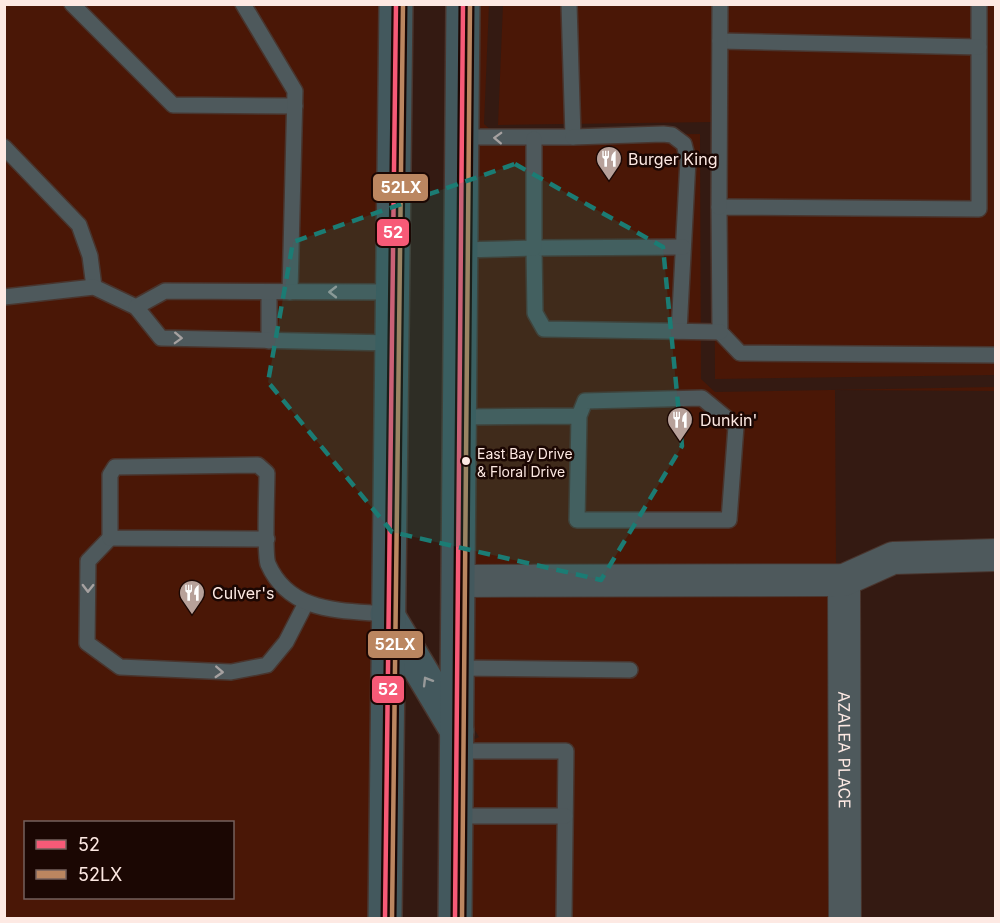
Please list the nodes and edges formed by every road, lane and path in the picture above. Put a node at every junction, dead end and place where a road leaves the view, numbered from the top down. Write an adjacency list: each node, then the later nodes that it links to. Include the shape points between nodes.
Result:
1 (72, 4): 10 (lane, via 173,105)
2 (243, 4): 10 (lane, via 296,91)
3 (396, 4): 22 (main road)
4 (463, 4): 11 (main road)
5 (569, 4): 12 (lane)
6 (720, 4): 8 (lane)
7 (979, 4): 9 (lane)
8 (720, 41): 9 (lane); 15 (lane)
9 (979, 47): 15 (lane, via 979,209)
10 (295, 106): 21 (lane)
11 (462, 137): 13 (lane, one-way to 11); 18 (main road)
12 (573, 137): 13 (lane); 16 (lane, via 663,134 684,144 688,160)
13 (534, 139): 17 (lane)
14 (4, 147): 19 (lane, via 79,225 90,256)
15 (719, 207): 26 (lane)
16 (684, 247): 17 (lane); 25 (lane)
17 (534, 248): 18 (lane); 25 (lane, via 535,313 544,329)
18 (461, 250): 31 (main road)
19 (94, 287): 23 (lane); 24 (lane)
20 (269, 292): 21 (lane); 24 (lane, via 165,291); 27 (lane)
21 (290, 292): 22 (lane, one-way to 21)
22 (392, 292): 28 (main road)
23 (4, 297)
24 (136, 307): 27 (lane, one-way to 27, via 161,338)
25 (679, 331): 26 (lane)
26 (720, 332): 29 (lane, via 740,353)
27 (269, 341): 28 (lane)
28 (391, 343): 38 (main road)
29 (996, 355)
30 (579, 416): 30 (lane, via 578,520 729,520 736,426 702,398 585,401); 31 (lane)
31 (460, 417): 36 (main road)
32 (110, 538): 33 (lane); 33 (lane, via 110,476 115,467 258,465 267,472); 37 (lane, one-way to 37, via 88,561 87,643 120,667 231,672 267,665 286,642)
33 (267, 539): 37 (lane, via 267,563 287,590)
34 (996, 555): 35 (street, via 893,558)
35 (844, 580): 36 (street); 47 (street, AZALEA PLACE)
36 (458, 581): 39 (main road)
37 (306, 603): 38 (lane, via 320,609)
38 (387, 614): 41 (main road, one-way to 38); 44 (main road)
39 (458, 668): 40 (lane); 41 (main road)
40 (630, 670)
41 (457, 741): 42 (main road); 43 (lane, via 566,751)
42 (456, 816): 43 (lane); 45 (main road)
43 (565, 816): 46 (lane)
44 (385, 918)
45 (455, 918)
46 (564, 918)
47 (845, 918)

